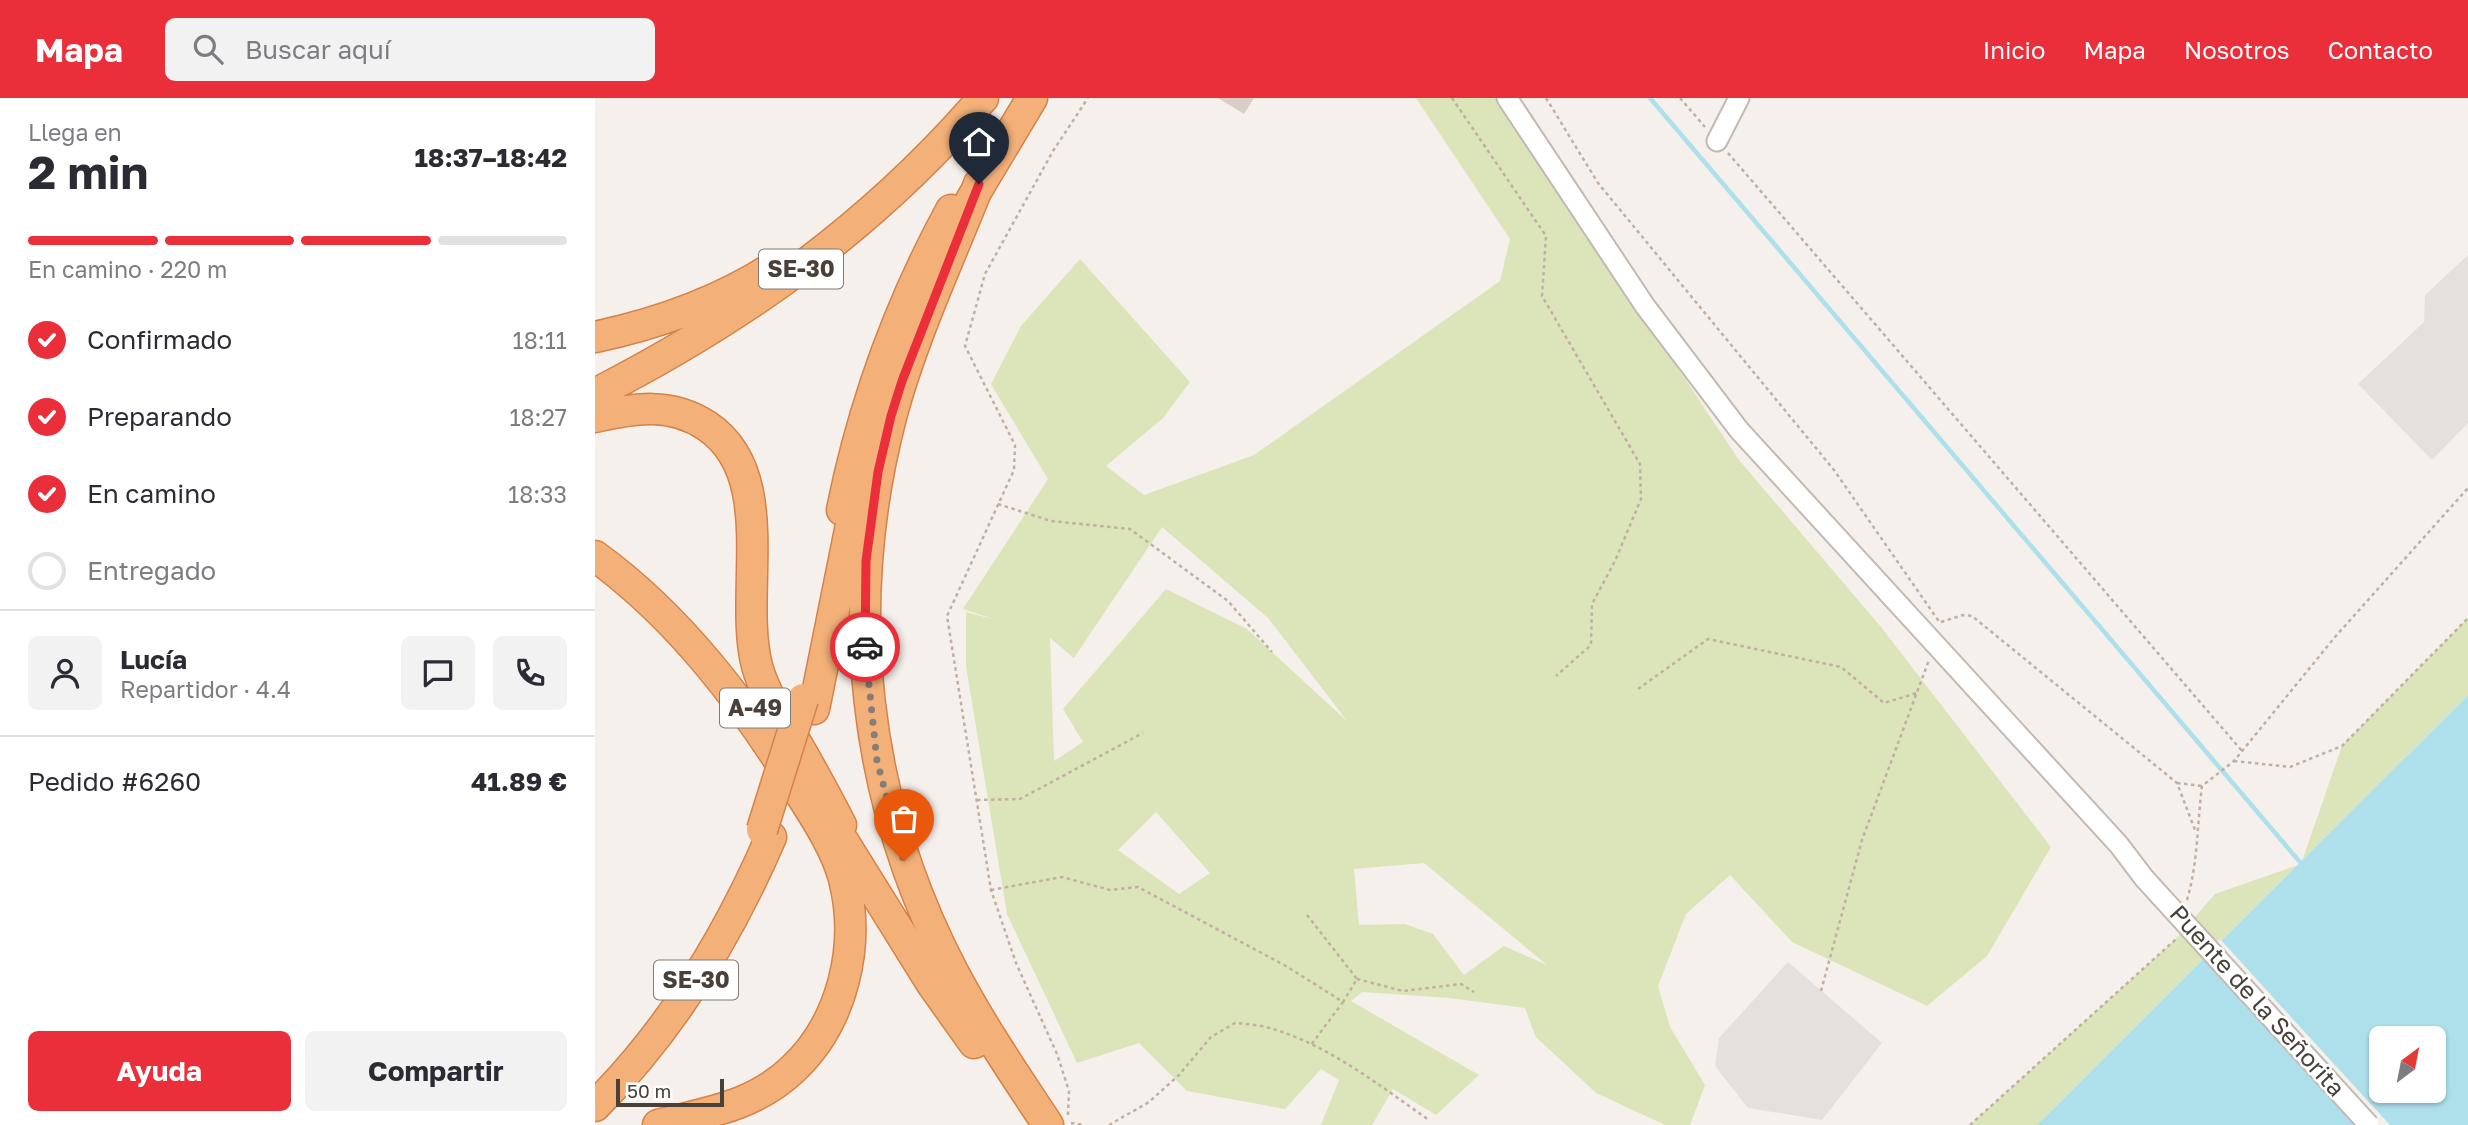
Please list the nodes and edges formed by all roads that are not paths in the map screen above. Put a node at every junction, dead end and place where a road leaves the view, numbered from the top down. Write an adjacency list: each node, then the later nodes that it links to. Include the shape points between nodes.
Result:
1 (1023, 98): 13 (highway, via 967,181 894,331 849,471)
2 (1032, 98): 7 (highway, SE-30)
3 (1507, 98): 21 (street, Puente de la Señorita, bridge, via 1645,306 1739,430 1934,634 2144,877)
4 (1739, 98): 6 (street)
5 (981, 101): 8 (highway, via 837,222 756,279 670,318); 9 (highway, SE-30, via 918,169 784,282 704,335)
6 (1717, 141)
7 (979, 184): 13 (highway, SE-30, via 919,303 879,412); 16 (highway, via 891,416 866,561 863,633 877,761)
8 (595, 337)
9 (595, 394)
10 (595, 417): 15 (highway, via 631,409 670,410 713,430 733,453 743,470 751,504 751,621 762,682)
11 (595, 540): 15 (highway, A-49, via 670,606 736,681 783,746)
12 (595, 556): 19 (highway, via 644,597 707,661 771,745 818,821 844,877 850,912 851,948 838,1000 811,1048 793,1069 729,1108)
13 (809, 704): 14 (highway, SE-30)
14 (767, 833): 17 (highway, via 695,962); 18 (highway, SE-30, via 742,903 691,989 642,1055)
15 (882, 903): 16 (highway, A-49)
16 (942, 977): 20 (highway)
17 (595, 1090)
18 (595, 1106)
19 (658, 1125)
20 (1059, 1125)
21 (2369, 1125)

